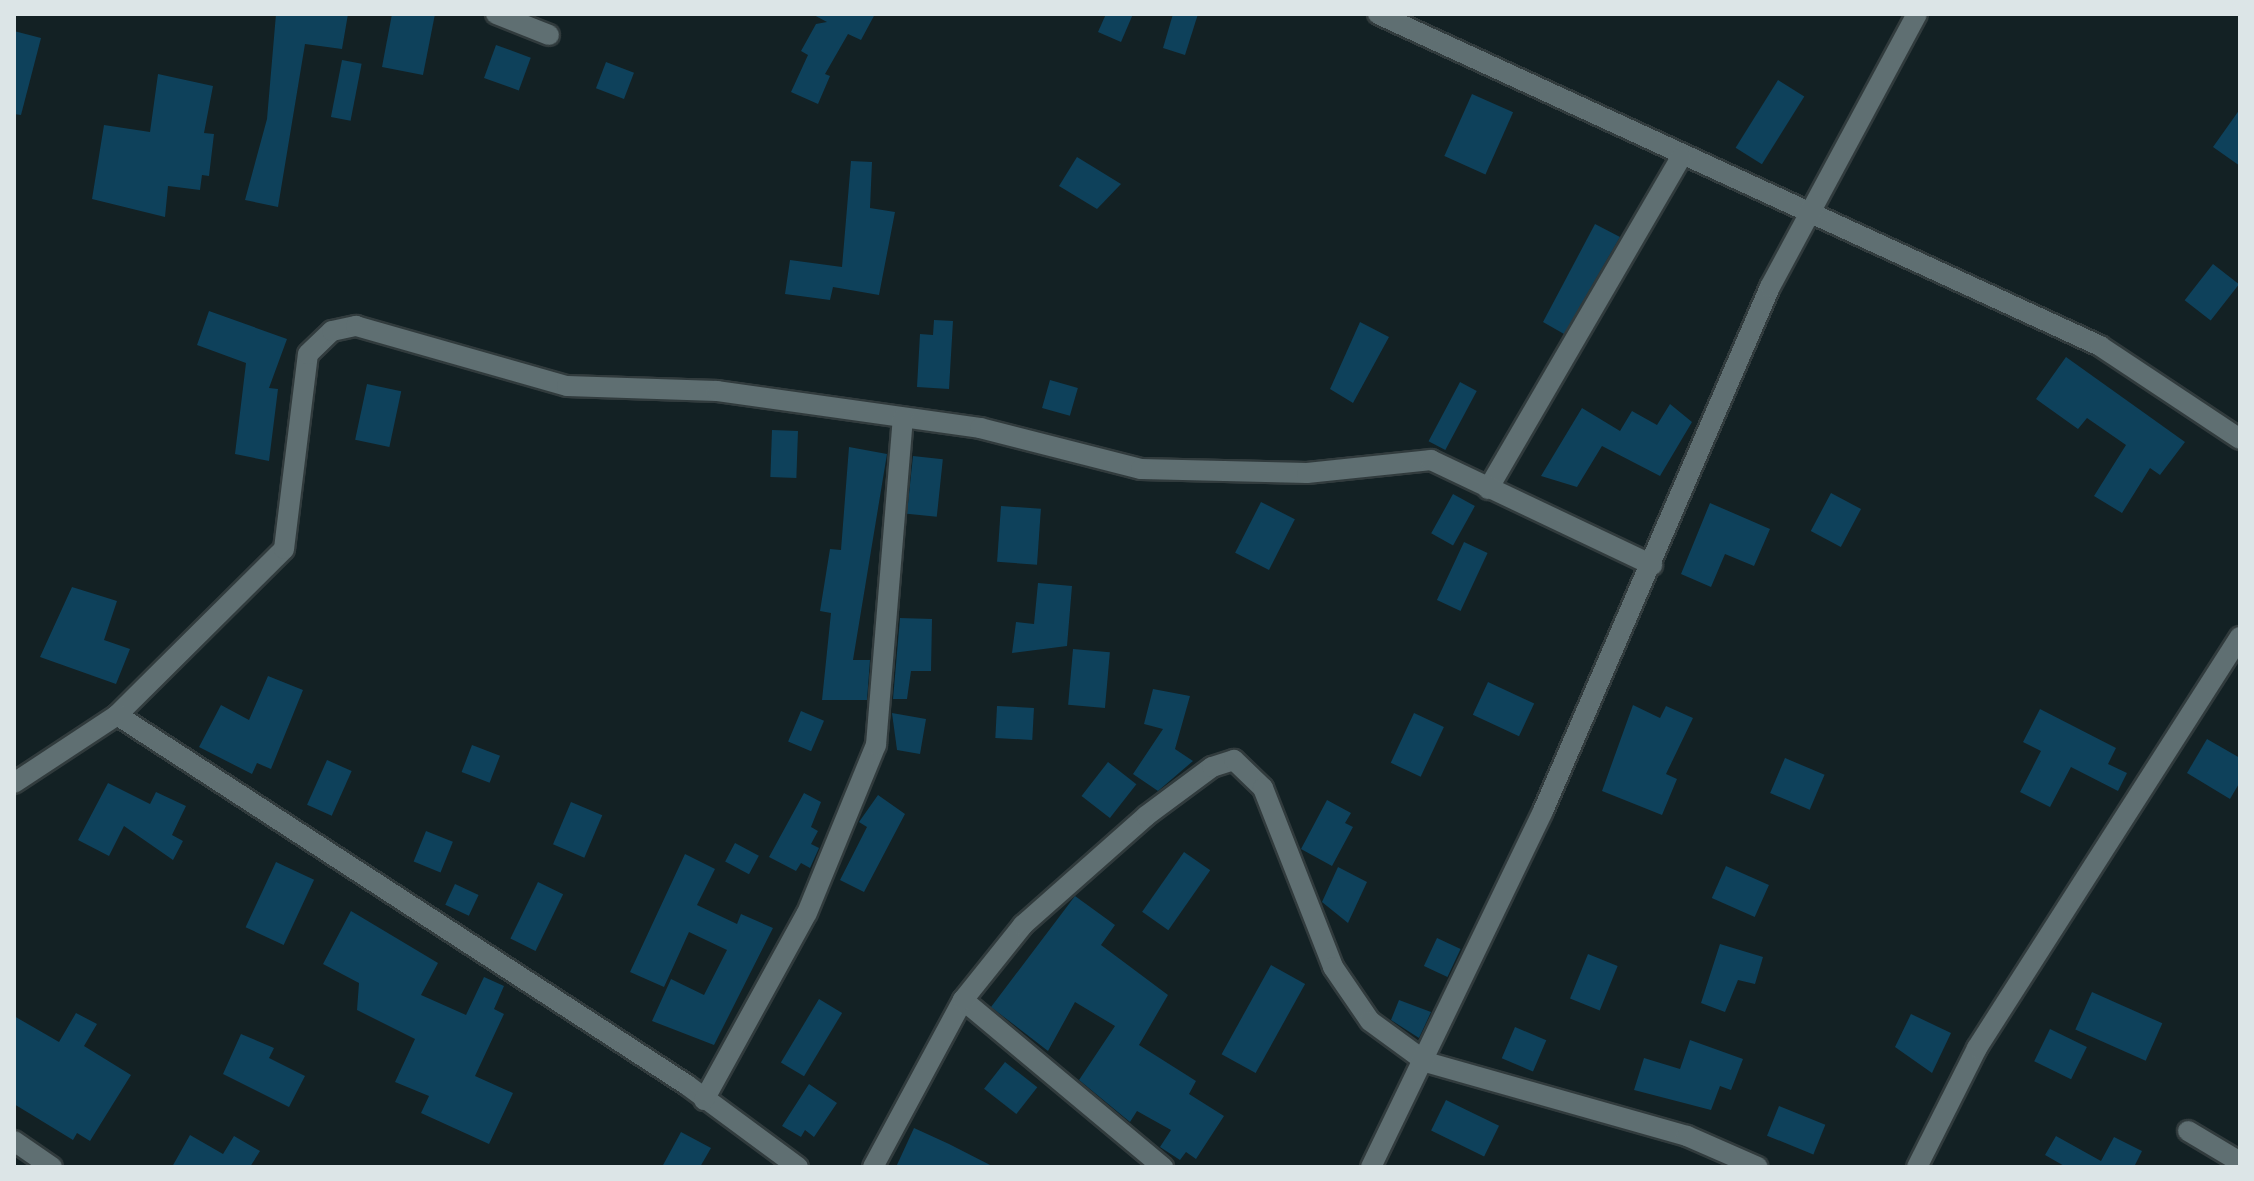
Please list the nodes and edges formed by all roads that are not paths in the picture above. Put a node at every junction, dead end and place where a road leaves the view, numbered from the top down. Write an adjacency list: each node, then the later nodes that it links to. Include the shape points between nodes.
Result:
1 (496, 14): 4 (street)
2 (1378, 14): 5 (street)
3 (1917, 14): 6 (street)
4 (549, 35)
5 (1681, 158): 6 (street); 9 (street)
6 (1809, 214): 8 (street, via 2100,346); 10 (street, via 1725,383)
7 (903, 418): 9 (street, via 980,428 1141,469 1307,473 1413,457); 12 (street, via 717,391 567,386 356,326 332,331 315,343 302,374 284,549); 16 (street, via 876,745 807,913)
8 (2240, 439)
9 (1488, 489): 10 (street)
10 (1652, 565): 15 (street)
11 (2240, 637): 26 (street, via 1977,1048)
12 (117, 715): 13 (street); 16 (street)
13 (14, 783)
14 (963, 1000): 15 (street, via 1087,862 1212,767 1234,760 1263,788 1349,998); 22 (street); 23 (street)
15 (1426, 1062): 24 (street); 25 (street, via 1687,1136)
16 (704, 1100): 21 (street)
17 (2188, 1131): 19 (street)
18 (14, 1141): 20 (street)
19 (2240, 1162)
20 (52, 1167)
21 (798, 1167)
22 (873, 1167)
23 (1163, 1167)
24 (1371, 1167)
25 (1758, 1167)
26 (1917, 1167)

